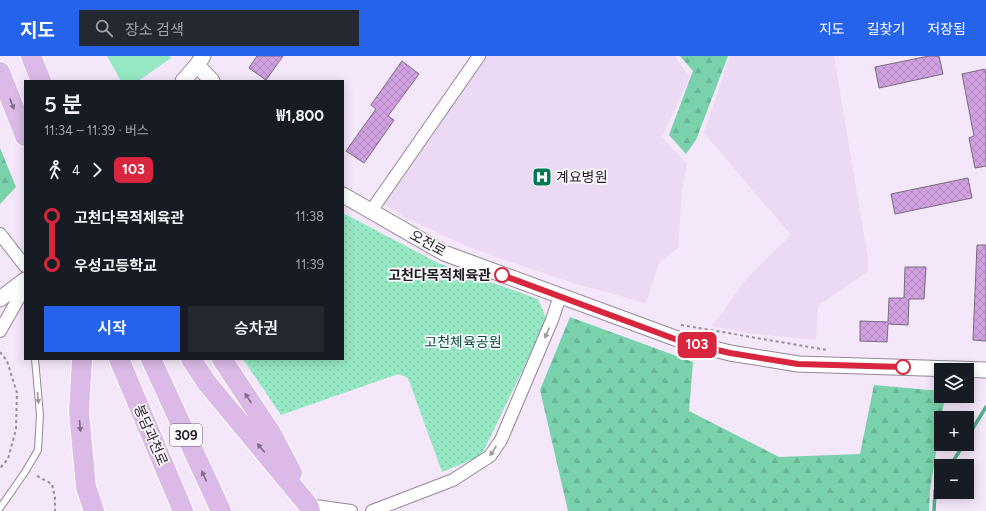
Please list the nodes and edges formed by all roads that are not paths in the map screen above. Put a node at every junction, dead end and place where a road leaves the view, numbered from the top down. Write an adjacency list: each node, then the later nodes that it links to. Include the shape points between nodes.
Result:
1 (31, 56): 5 (highway)
2 (479, 56): 10 (street)
3 (197, 59): 6 (street); 7 (street)
4 (0, 72): 8 (highway, one-way to 8)
5 (41, 80)
6 (184, 80)
7 (211, 80)
8 (24, 133)
9 (344, 196): 10 (street, 오전로)
10 (371, 211): 15 (street, 오전로, via 444,254)
11 (0, 234): 12 (street)
12 (24, 265)
13 (24, 281): 16 (street)
14 (24, 289): 17 (street)
15 (560, 296): 24 (street, 오전로, via 683,342 730,353 798,364); 31 (street, one-way to 31, via 501,440 490,456 453,480)
16 (0, 299)
17 (0, 332)
18 (35, 360): 26 (lane, one-way to 26, via 40,415 38,450)
19 (82, 360): 25 (highway, one-way to 25, via 79,412)
20 (119, 360): 28 (highway, 봉담과천로 / 309)
21 (151, 360): 29 (highway, 309, one-way to 21)
22 (192, 360): 27 (highway, one-way to 22, via 207,383)
23 (223, 360): 27 (highway, one-way to 23, via 271,433)
24 (986, 370)
25 (89, 501)
26 (0, 508)
27 (309, 508): 30 (street)
28 (183, 511)
29 (221, 511)
30 (351, 511)
31 (372, 511)

